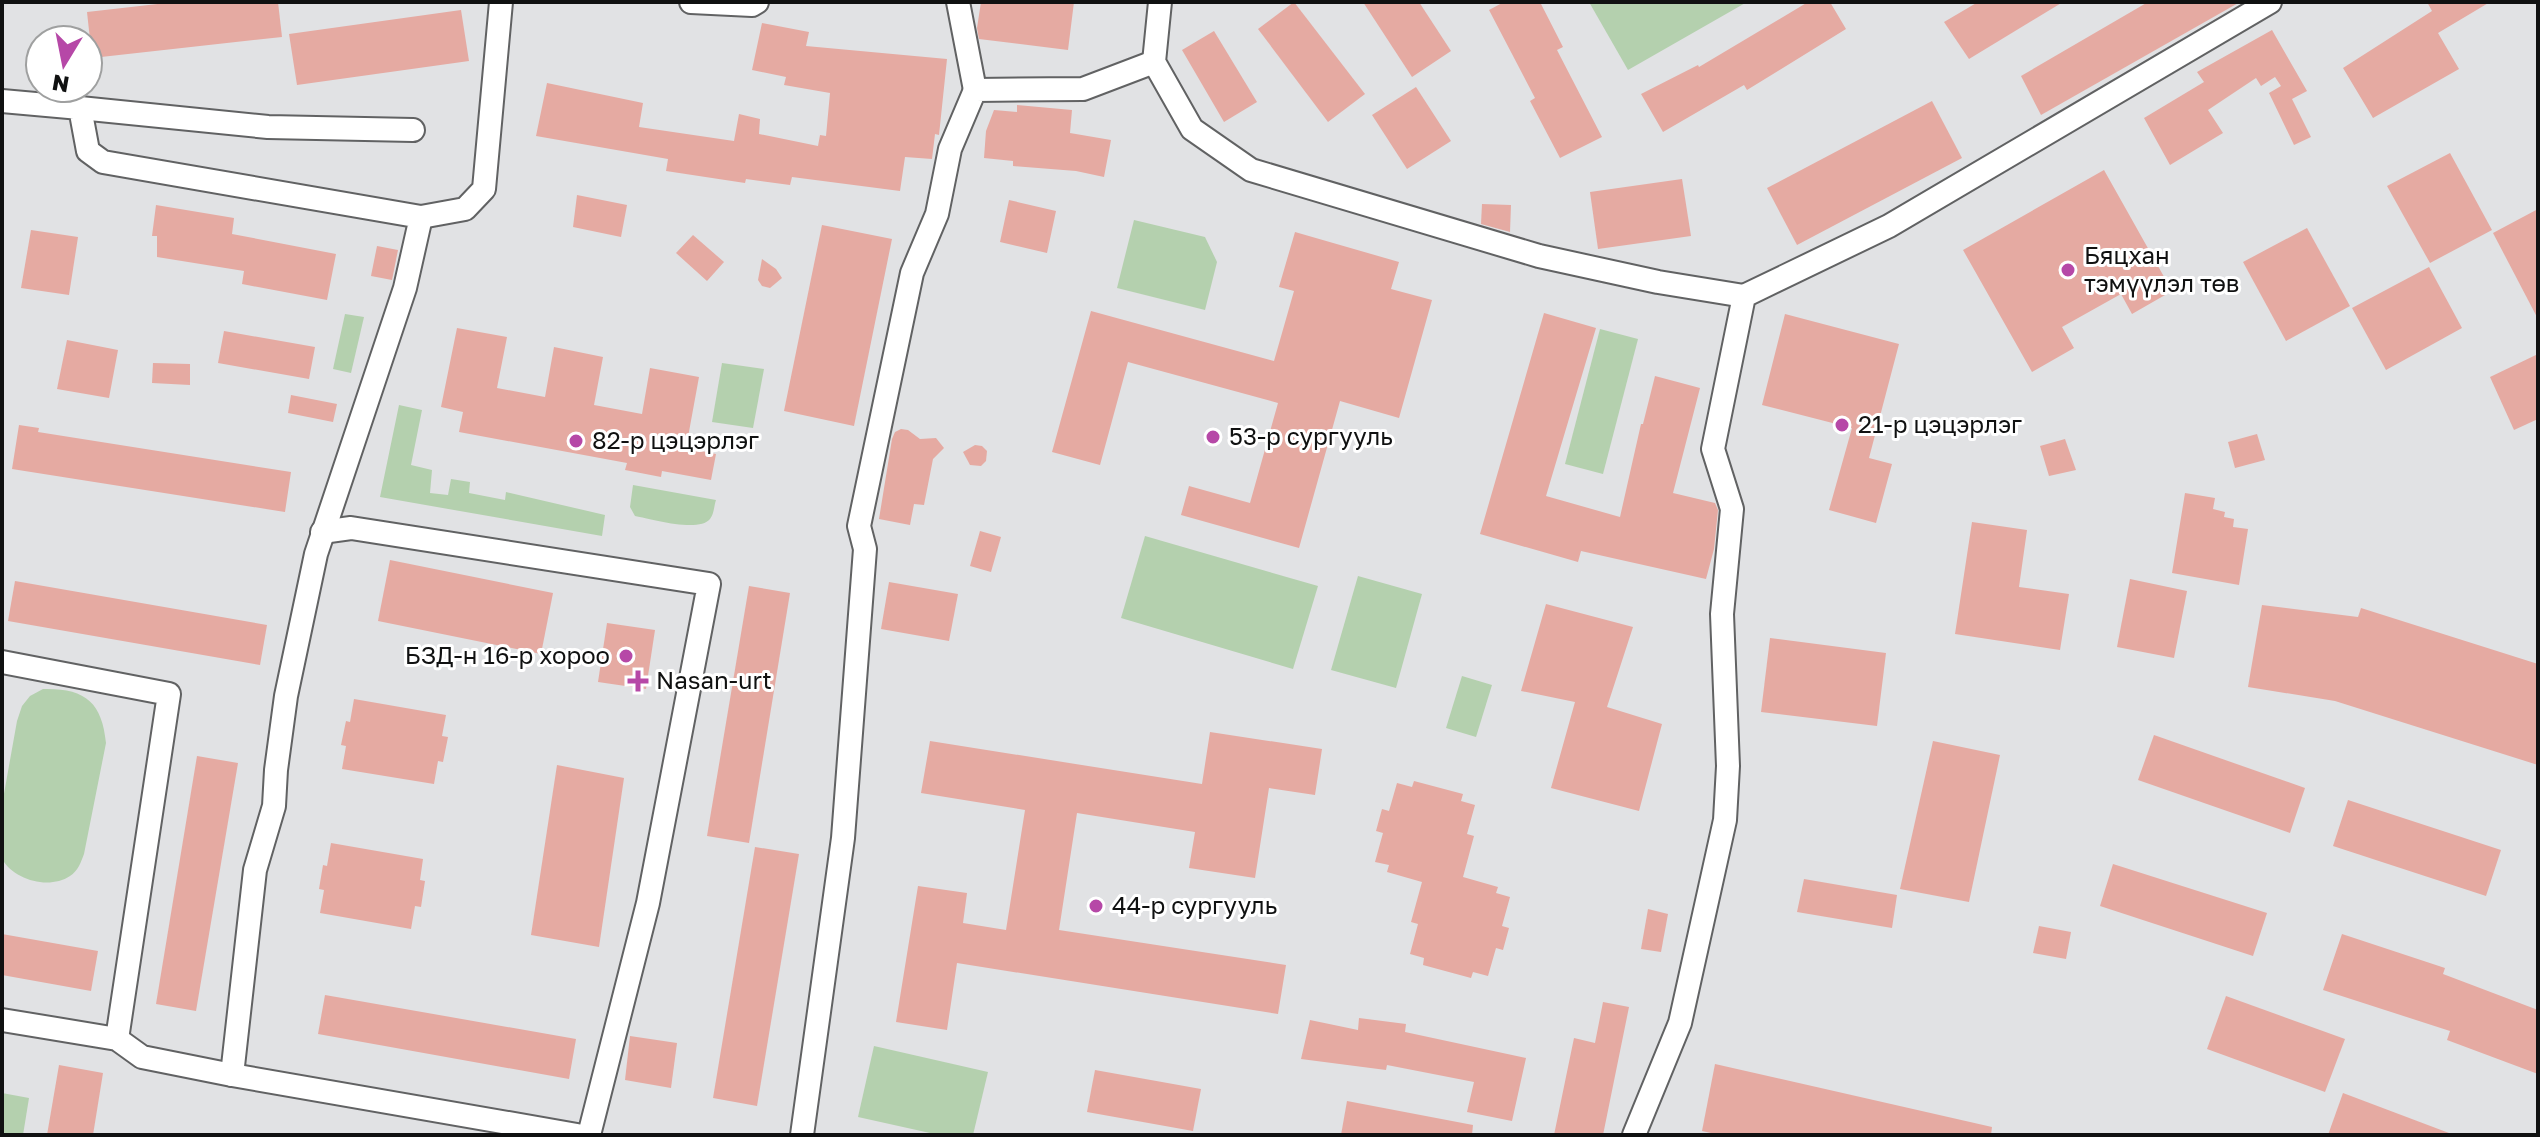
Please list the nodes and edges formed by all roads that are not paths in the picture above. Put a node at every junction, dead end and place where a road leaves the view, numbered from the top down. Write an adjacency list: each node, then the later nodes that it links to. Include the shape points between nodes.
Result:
1 (501, 2): 12 (street, via 484,189 465,209)
2 (691, 2): 3 (street)
3 (757, 2)
4 (958, 2): 8 (street)
5 (1160, 2): 7 (street)
6 (2270, 2): 13 (street, via 1889,226)
7 (1154, 62): 8 (street, via 1083,89); 13 (street, via 1192,129 1251,170 1539,256)
8 (975, 90): 21 (street, via 950,149 937,214 912,273 859,526 865,549 843,838)
9 (2, 101): 10 (street)
10 (80, 108): 11 (street, via 268,127); 12 (street, via 88,151 103,162)
11 (413, 130)
12 (421, 217): 14 (street, via 405,288)
13 (1744, 296): 22 (street, via 1713,449 1732,509 1722,614 1725,820 1680,1023)
14 (322, 532): 18 (street, via 286,696 274,806 255,870); 20 (street, via 351,528 709,584 648,903)
15 (2, 662): 17 (street, via 169,694)
16 (2, 1020): 17 (street)
17 (117, 1039): 18 (street, via 142,1057)
18 (232, 1075): 19 (street)
19 (577, 1135)
20 (589, 1135)
21 (802, 1135)
22 (1634, 1135)

